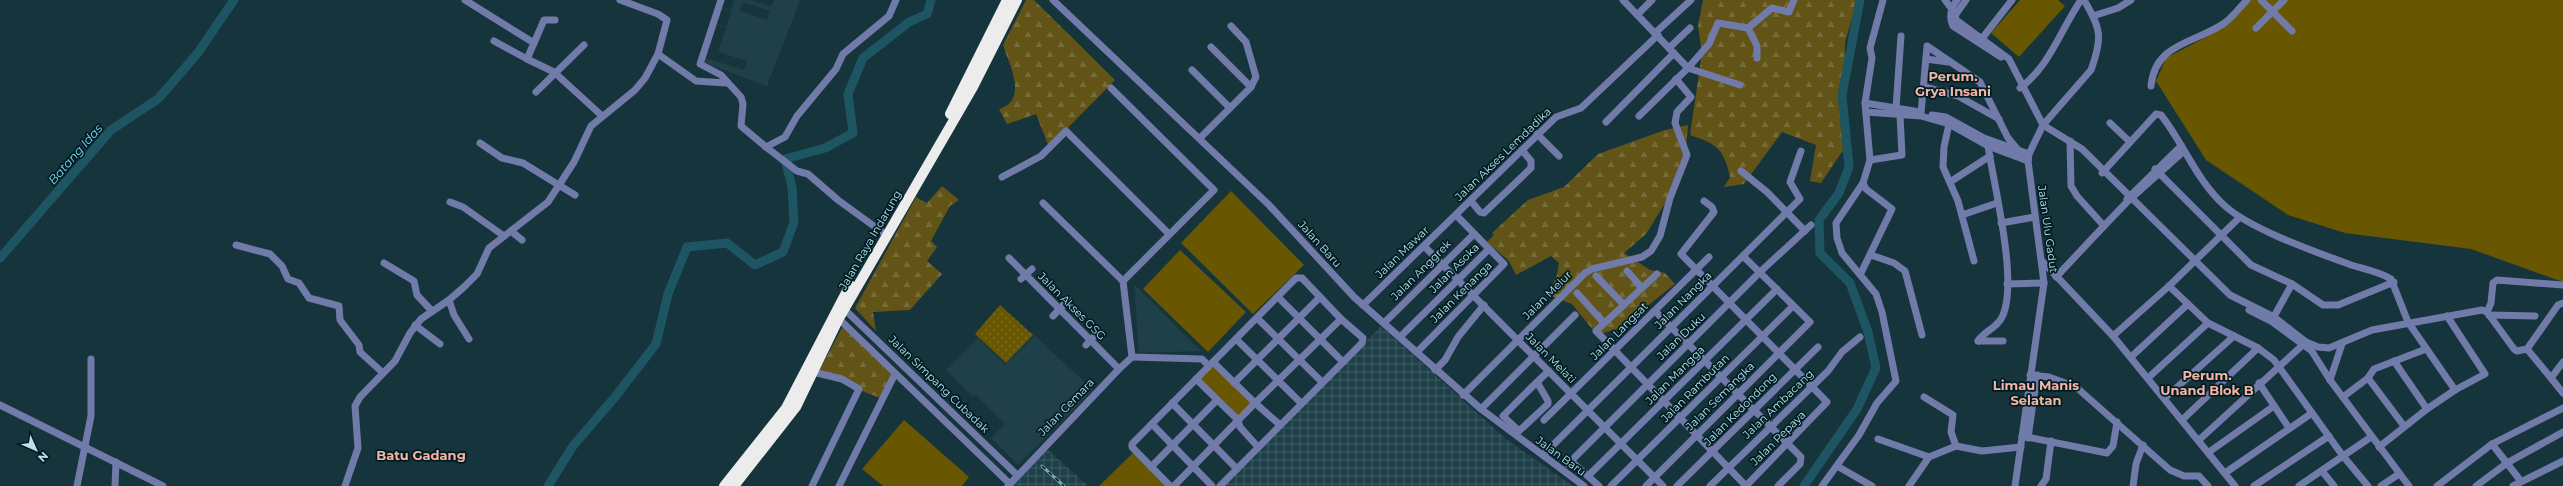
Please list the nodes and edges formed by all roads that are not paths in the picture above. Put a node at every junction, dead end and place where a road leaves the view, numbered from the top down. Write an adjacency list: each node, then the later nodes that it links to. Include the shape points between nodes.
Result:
1 (465, 0): 36 (street)
2 (620, 0): 40 (street, via 666,18 666,28)
3 (721, 0): 49 (street, via 700,63 721,75)
4 (896, 0): 76 (street, via 889,16 843,54 836,69 797,116 785,137)
5 (1007, 0): 108 (highway, Jalan Raya Indarung, via 963,90)
6 (1017, 0): 162 (highway, Jalan Raya Indarung, via 973,87)
7 (1053, 0): 71 (street, Jalan Baru)
8 (1623, 0): 24 (street)
9 (1652, 0): 24 (street)
10 (1692, 0): 32 (street, Jalan Akses Lemdadika)
11 (1794, 0): 29 (street, via 1789,12 1772,8)
12 (1883, 0): 57 (street, via 1870,48 1872,58)
13 (1945, 0): 22 (street)
14 (1957, 0): 22 (street)
15 (1966, 0): 34 (street, via 1955,19)
16 (2012, 0): 34 (street)
17 (2083, 0): 25 (street); 54 (street, via 2069,17 2060,40)
18 (2131, 0): 25 (street, via 2118,8)
19 (2247, 0): 51 (street, via 2222,25 2175,46 2157,66)
20 (2261, 0): 23 (street)
21 (2284, 0): 23 (street)
22 (1952, 8): 34 (street, via 1953,26)
23 (2272, 11): 30 (street); 31 (street)
24 (1638, 14): 32 (street)
25 (2094, 16): 69 (street, via 2099,31 2091,70)
26 (555, 20): 36 (street, via 544,20)
27 (1230, 26): 52 (street, via 1246,42 1256,77)
28 (1690, 28): 39 (street)
29 (1748, 28): 42 (street, via 1757,46); 45 (street, via 1718,23 1709,44)
30 (2256, 28)
31 (2292, 30)
32 (1657, 34): 39 (street); 70 (street, Jalan Akses Lemdadika, via 1581,108 1559,114)
33 (1901, 36): 59 (street)
34 (1980, 40): 54 (street, via 2009,59)
35 (494, 41): 41 (street)
36 (534, 43): 41 (street)
37 (584, 45): 47 (street)
38 (1211, 47): 52 (street)
39 (1672, 50): 45 (street); 66 (street)
40 (658, 54): 49 (street, via 696,81); 62 (street, via 635,90)
41 (527, 58): 47 (street)
42 (1757, 58)
43 (1926, 59): 44 (street); 44 (street, via 1927,46); 53 (street)
44 (1951, 63): 65 (street, via 1980,82)
45 (1688, 68): 48 (street); 50 (street)
46 (1192, 70): 58 (street)
47 (554, 72): 56 (street); 62 (street)
48 (1676, 79): 64 (street); 191 (street, Jalan Melur, via 1692,97 1676,114 1675,123 1687,155 1670,198 1660,236 1646,255 1585,273)
49 (726, 83): 76 (street, via 743,100 741,126)
50 (1740, 85)
51 (2151, 86)
52 (1251, 87): 58 (street)
53 (1925, 87): 61 (street); 65 (street, via 1958,96)
54 (2021, 87): 69 (street)
55 (1112, 88): 110 (street, via 1213,188 1213,192)
56 (536, 92)
57 (1865, 103): 59 (street); 60 (street)
58 (1229, 107): 71 (street)
59 (1896, 108): 61 (street)
60 (1866, 112): 63 (street); 84 (street)
61 (1922, 113): 78 (street, via 1946,117 1984,138)
62 (601, 115): 91 (street, via 591,126)
63 (1900, 115): 68 (street, via 1935,119); 84 (street, via 1902,155)
64 (1639, 116)
65 (1999, 118): 78 (street, via 2008,138)
66 (1606, 122)
67 (2110, 123): 73 (street)
68 (1949, 124): 75 (street); 89 (street, via 1943,161)
69 (2042, 127): 72 (street); 83 (street)
70 (1537, 134): 77 (street, Jalan Akses Lemdadika); 81 (street)
71 (1200, 138): 156 (street, Jalan Baru, via 1269,205)
72 (2069, 142): 87 (street, via 2082,149); 106 (street, via 2071,186)
73 (2130, 142): 79 (street, via 2157,113 2175,134); 87 (street)
74 (480, 143): 91 (street, via 502,158 523,164)
75 (1988, 146): 82 (street); 83 (street)
76 (766, 147): 108 (street, via 793,168 808,174)
77 (1522, 150): 94 (street, Jalan Akses Lemdadika); 94 (street, via 1532,161 1531,168 1484,213)
78 (2019, 150): 83 (street)
79 (2182, 150): 86 (street); 103 (street, via 2210,191)
80 (1800, 151): 99 (street, Jalan Nangka, via 1790,182 1800,198)
81 (1559, 156)
82 (1990, 156): 89 (street); 98 (street)
83 (2028, 158): 102 (street, Jalan Ulu Gadut)
84 (1870, 160): 90 (street)
85 (1741, 171): 99 (street)
86 (2157, 171): 93 (street); 113 (street)
87 (2103, 172): 93 (street)
88 (1002, 177): 110 (street, via 1041,156 1066,131)
89 (1950, 182): 101 (street)
90 (1862, 183): 118 (street, via 1892,209); 131 (street, via 1836,223 1842,253)
91 (560, 186): 92 (street); 107 (street, via 544,207)
92 (575, 195)
93 (2129, 200): 106 (street); 124 (street)
94 (1471, 201): 100 (street, Jalan Akses Lemdadika)
95 (1704, 201): 128 (street, via 1714,212 1681,253)
96 (450, 202): 112 (street, via 468,210)
97 (1043, 203): 137 (street)
98 (1997, 203): 101 (street); 104 (street)
99 (1786, 213): 109 (street); 119 (street, Jalan Nangka)
100 (1456, 215): 111 (street, Jalan Asoka); 116 (street, Jalan Mawar)
101 (1962, 215): 122 (street)
102 (2035, 217): 104 (street); 123 (street, Jalan Ulu Gadut)
103 (2239, 218): 113 (street); 138 (street, via 2324,255 2390,278)
104 (2001, 223): 140 (street)
105 (1811, 225): 109 (street, Jalan Duku)
106 (2104, 226): 135 (street)
107 (511, 230): 112 (street); 114 (street)
108 (882, 232): 162 (highway, Jalan Raya Indarung)
109 (1805, 232): 130 (street, Jalan Duku)
110 (1169, 234): 137 (street)
111 (1474, 234): 117 (street, Jalan Asoka); 126 (street, Jalan Anggrek)
112 (504, 236): 151 (street, via 489,248 474,277)
113 (2222, 236): 124 (street); 141 (street, via 2251,265)
114 (522, 240)
115 (236, 245): 222 (street, via 270,254 282,266 288,279 300,283 308,298 339,306 340,320 360,345 360,352)
116 (1424, 246): 126 (street, Jalan Melati); 156 (street, Jalan Mawar)
117 (1489, 249): 136 (street, Jalan Asoka); 148 (street, Jalan Kenanga, via 1504,264)
118 (1871, 255): 131 (street); 181 (street, via 1894,263 1906,271)
119 (1743, 256): 130 (street); 143 (street, Jalan Nangka)
120 (1709, 257): 128 (street, Jalan Langsat)
121 (1010, 258): 134 (street, Jalan Akses GSG)
122 (1974, 261)
123 (2043, 262): 135 (street); 139 (street, Jalan Ulu Gadut)
124 (2193, 262): 144 (street); 172 (street, via 2225,296)
125 (384, 263): 161 (street, via 414,281 417,295)
126 (1442, 264): 136 (street, Jalan Melati); 175 (street, Jalan Anggrek)
127 (1032, 269): 134 (street)
128 (1696, 270): 143 (street); 163 (street, Jalan Langsat)
129 (1626, 271): 145 (street)
130 (1760, 272): 146 (street); 153 (street, Jalan Duku)
131 (1861, 273): 304 (street, via 1876,294 1882,312 1896,381 1877,403 1868,422)
132 (1657, 274): 145 (street)
133 (1596, 276): 157 (street)
134 (1024, 277): 160 (street, Jalan Akses GSG)
135 (2056, 277): 184 (street)
136 (1458, 280): 148 (street, Jalan Melati); 182 (street, Jalan Asoka)
137 (1123, 281): 206 (street)
138 (2394, 282): 141 (street, via 2329,307); 174 (street)
139 (2044, 283): 140 (street); 225 (street, Jalan Ulu Gadut)
140 (2008, 284): 192 (street, via 2004,314 1978,341)
141 (2292, 284): 172 (street)
142 (2563, 285): 164 (street, via 2497,280 2493,283)
143 (1713, 286): 153 (street); 179 (street, Jalan Nangka)
144 (2169, 286): 155 (street); 184 (street)
145 (1642, 288): 157 (street)
146 (1777, 290): 159 (street); 173 (street, Jalan Mangga)
147 (1577, 293): 176 (street)
148 (1473, 296): 158 (street, Jalan Melati); 202 (street, Jalan Kenanga)
149 (1278, 297): 150 (street, via 1298,278); 169 (street); 170 (street)
150 (1320, 297): 170 (street); 171 (street)
151 (449, 300): 161 (street); 189 (street, via 454,315)
152 (1068, 300): 160 (street)
153 (1730, 303): 173 (street); 196 (street, Jalan Duku)
154 (2563, 303): 201 (street, via 2558,305)
155 (2188, 304): 177 (street); 207 (street)
156 (1363, 305): 175 (street, Jalan Baru)
157 (1624, 305): 176 (street)
158 (1484, 306): 191 (street, Jalan Melati); 220 (street, via 1460,333)
159 (1793, 306): 183 (street, Jalan Rambutan); 204 (street, Jalan Semangka, via 1810,322)
160 (1060, 309): 166 (street); 193 (street, Jalan Akses GSG)
161 (431, 310): 178 (street)
162 (839, 311): 223 (highway, Jalan Raya Indarung); 224 (street); 239 (street, Jalan Simpang Cubadak); 299 (highway, Jalan Raya Indarung, via 786,408)
163 (1655, 311): 179 (street); 203 (street, Jalan Langsat)
164 (2488, 313): 167 (street, via 2482,310); 168 (street); 201 (street, via 2514,349)
165 (1575, 315): 205 (street)
166 (1053, 316)
167 (2447, 316): 174 (street); 240 (street, via 2486,373)
168 (2535, 316)
169 (1258, 318): 187 (street); 188 (street)
170 (1299, 318): 187 (street); 190 (street)
171 (1341, 319): 190 (street); 213 (street, via 1363,338)
172 (2273, 319): 194 (street)
173 (1747, 320): 183 (street); 211 (street, Jalan Mangga)
174 (2408, 322): 197 (street, via 2372,330); 200 (street)
175 (1384, 323): 182 (street, Jalan Baru)
176 (1604, 323): 203 (street, via 1596,331)
177 (2208, 323): 185 (street); 227 (street)
178 (415, 325): 195 (street); 222 (street, via 398,357)
179 (1671, 328): 196 (street); 217 (street, Jalan Nangka)
180 (1097, 333): 193 (street)
181 (1922, 334)
182 (1401, 336): 202 (street, Jalan Baru)
183 (1763, 336): 204 (street); 226 (street, Jalan Rambutan)
184 (2113, 336): 207 (street)
185 (2234, 336): 199 (street); 248 (street)
186 (1860, 337): 238 (street, Jalan Ambacang, via 1842,352 1832,367)
187 (1278, 338): 209 (street); 210 (street)
188 (1236, 339): 209 (street); 215 (street)
189 (469, 340)
190 (1320, 340): 210 (street); 213 (street)
191 (1518, 340): 205 (street, Jalan Melati); 241 (street, Jalan Melur)
192 (2003, 341)
193 (1088, 343): 218 (street, Jalan Akses GSG)
194 (2304, 343): 197 (street, via 2329,348); 216 (street); 232 (street)
195 (440, 344)
196 (1688, 344): 211 (street); 237 (street, Jalan Duku)
197 (2342, 344): 232 (street)
198 (1818, 348): 219 (street, Jalan Kedondong)
199 (2258, 348): 216 (street); 265 (street)
200 (2426, 349): 212 (street); 240 (street)
201 (2526, 349): 229 (street)
202 (1418, 351): 220 (street, Jalan Baru)
203 (1614, 351): 217 (street); 242 (street, Jalan Langsat)
204 (1780, 353): 219 (street); 243 (street, Jalan Semangka)
205 (1534, 356): 221 (street, Jalan Melati); 257 (street)
206 (1132, 357): 215 (street, via 1202,359); 218 (street, Jalan Cemara)
207 (2131, 357): 227 (street)
208 (91, 359): 292 (street, via 92,407)
209 (1257, 359): 231 (street); 235 (street)
210 (1299, 360): 231 (street); 233 (street)
211 (1705, 361): 226 (street); 250 (street, Jalan Mangga)
212 (2394, 361): 228 (street, via 2374,369); 258 (street)
213 (1343, 362): 233 (street)
214 (2563, 362): 229 (street)
215 (1211, 364): 230 (street); 235 (street)
216 (2279, 366): 236 (street); 261 (street)
217 (1630, 368): 237 (street); 259 (street, Jalan Nangka)
218 (1119, 369): 311 (street, Jalan Cemara)
219 (1796, 369): 238 (street); 260 (street, Jalan Kedondong)
220 (1436, 370): 241 (street, Jalan Baru)
221 (1549, 371): 234 (street); 242 (street, Jalan Melati)
222 (383, 373): 320 (street, via 356,404 358,448)
223 (817, 373): 299 (highway, Jalan Raya Indarung, via 793,411); 323 (street, via 856,386 859,391)
224 (895, 374): 245 (street); 324 (street)
225 (2034, 375): 266 (street, via 2076,387); 277 (street, Jalan Ulu Gadut)
226 (1721, 378): 243 (street); 262 (street, Jalan Rambutan)
227 (2148, 378): 248 (street)
228 (2368, 378): 247 (street); 270 (street)
229 (2551, 378): 244 (street)
230 (1196, 379): 249 (street); 251 (street)
231 (1278, 380): 252 (street); 253 (street)
232 (2330, 380): 247 (street)
233 (1322, 382): 253 (street)
234 (1537, 382): 234 (street, via 1503,416 1519,431 1548,404)
235 (1234, 383): 252 (street)
236 (2259, 383): 255 (street); 280 (street)
237 (1646, 385): 250 (street); 272 (street, Jalan Duku)
238 (1813, 386): 271 (street, Jalan Ambacang); 286 (street, Jalan Pepaya, via 1826,401 1826,405)
239 (926, 388): 245 (street); 311 (street, Jalan Simpang Cubadak)
240 (2455, 390): 258 (street)
241 (1464, 394): 257 (street, Jalan Baru)
242 (1571, 394): 259 (street, Jalan Melati); 264 (street, Jalan Langsat)
243 (1738, 394): 260 (street); 275 (street, Jalan Semangka)
244 (2563, 394)
245 (919, 397): 315 (street)
246 (1924, 397): 288 (street, via 1953,415 1951,432)
247 (2343, 397): 278 (street)
248 (2165, 398): 265 (street)
249 (1217, 400): 263 (street); 268 (street)
250 (1663, 402): 262 (street); 282 (street, Jalan Mangga)
251 (1172, 403): 267 (street); 268 (street)
252 (1255, 403): 263 (street); 269 (street)
253 (1301, 403): 269 (street)
254 (0, 405): 292 (street)
255 (2274, 406): 273 (street); 294 (street)
256 (2563, 408): 283 (street)
257 (1481, 409): 295 (street, Jalan Baru)
258 (2427, 409): 270 (street)
259 (1587, 410): 272 (street, Jalan Melati); 295 (street, Jalan Nangka)
260 (1754, 410): 271 (street); 293 (street, Jalan Kedondong)
261 (2312, 413): 273 (street); 276 (street)
262 (1680, 418): 275 (street); 298 (street, Jalan Rambutan)
263 (1238, 420): 285 (street); 289 (street, via 1240,427)
264 (1544, 420)
265 (2182, 420): 280 (street)
266 (2117, 422): 281 (street, via 2113,446 2107,453); 287 (street)
267 (1152, 424): 284 (street); 305 (street, via 1131,445)
268 (1193, 424): 284 (street); 285 (street)
269 (1280, 425): 289 (street)
270 (2404, 426): 291 (street)
271 (1771, 427): 286 (street); 306 (street, Jalan Ambacang)
272 (1605, 428): 282 (street, Jalan Melati); 312 (street, Jalan Duku, via 1570,463)
273 (2289, 428): 309 (street)
274 (2563, 432): 302 (street)
275 (1697, 435): 293 (street); 313 (street, Jalan Semangka)
276 (2329, 436): 296 (street); 346 (street)
277 (2025, 437): 281 (street); 290 (street, Jalan Ulu Gadut)
278 (2371, 437): 291 (street); 296 (street)
279 (1878, 439): 297 (street)
280 (2199, 440): 294 (street)
281 (2051, 441): 342 (street, via 2046,479)
282 (1621, 444): 298 (street, Jalan Melati); 312 (street, Jalan Mangga)
283 (2492, 444): 302 (street); 351 (street)
284 (1172, 445): 303 (street); 305 (street)
285 (1214, 445): 303 (street); 307 (street)
286 (1788, 445): 336 (street, Jalan Pepaya); 337 (street, via 1801,457 1800,464)
287 (2143, 445): 343 (street); 344 (street, via 2174,473 2199,476)
288 (1956, 446): 290 (street, via 1982,451); 297 (street)
289 (1258, 447): 307 (street)
290 (2021, 447): 341 (street, Jalan Ulu Gadut)
291 (2379, 447): 310 (street)
292 (85, 448): 301 (street); 317 (street)
293 (1712, 451): 306 (street); 334 (street, Jalan Kedondong)
294 (2209, 452): 309 (street)
295 (1543, 455): 329 (street, Jalan Baru)
296 (2343, 456): 308 (street); 348 (street)
297 (1929, 457): 340 (street)
298 (1637, 460): 313 (street, Jalan Melati); 331 (street, Jalan Rambutan)
299 (748, 461): 321 (highway, Jalan Raya Indarung); 322 (highway, Jalan Raya Indarung)
300 (2563, 461): 314 (street)
301 (116, 462): 318 (street); 319 (street)
302 (2507, 463): 314 (street); 352 (street)
303 (1193, 466): 326 (street); 327 (street)
304 (1837, 466): 338 (street); 339 (street)
305 (1151, 467): 325 (street)
306 (1728, 468): 335 (street, Jalan Ambacang); 336 (street)
307 (1237, 469): 328 (street)
308 (2322, 471): 316 (street); 347 (street)
309 (2225, 473): 345 (street)
310 (2399, 474): 349 (street); 350 (street)
311 (1017, 475): 315 (street, Jalan Cemara)
312 (1588, 476): 330 (street)
313 (1654, 478): 332 (street, Jalan Semangka); 333 (street, Jalan Melati)
314 (2520, 480): 353 (street)
315 (1009, 485)
316 (2305, 485)
317 (77, 486)
318 (115, 486)
319 (163, 486)
320 (345, 486)
321 (724, 486)
322 (734, 486)
323 (812, 486)
324 (839, 486)
325 (1170, 486)
326 (1174, 486)
327 (1212, 486)
328 (1220, 486)
329 (1584, 486)
330 (1599, 486)
331 (1611, 486)
332 (1646, 486)
333 (1663, 486)
334 (1677, 486)
335 (1710, 486)
336 (1746, 486)
337 (1778, 486)
338 (1822, 486)
339 (1872, 486)
340 (1909, 486)
341 (2015, 486)
342 (2041, 486)
343 (2133, 486)
344 (2208, 486)
345 (2235, 486)
346 (2254, 486)
347 (2334, 486)
348 (2368, 486)
349 (2381, 486)
350 (2409, 486)
351 (2437, 486)
352 (2476, 486)
353 (2513, 486)

